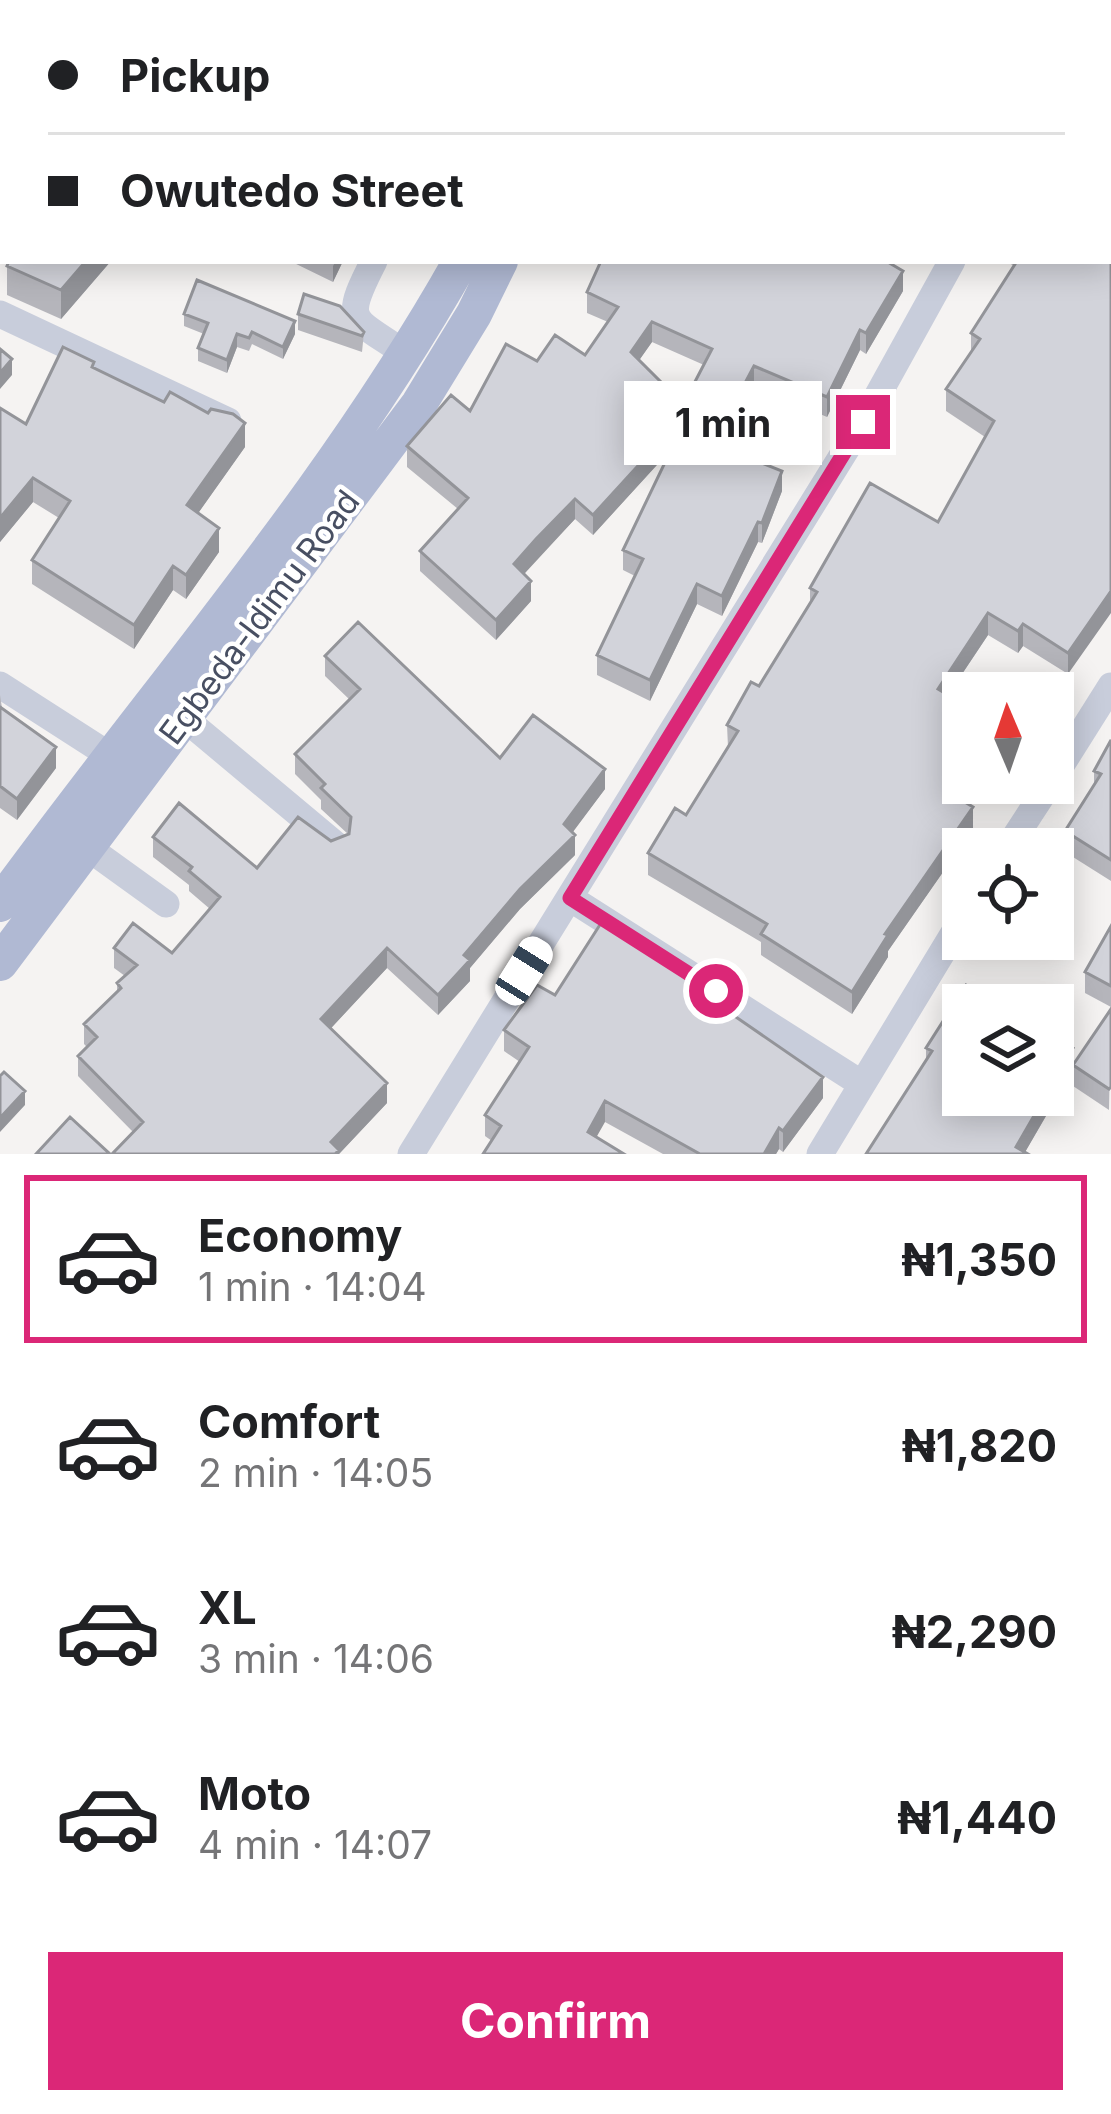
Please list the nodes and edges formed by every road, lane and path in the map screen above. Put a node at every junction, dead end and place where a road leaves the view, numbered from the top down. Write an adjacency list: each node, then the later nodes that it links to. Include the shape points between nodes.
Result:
1 (372, 264): 6 (street, via 353,312)
2 (459, 264): 6 (main road, Egbeda-Idimu Road)
3 (499, 264): 10 (main road, Egbeda-Idimu Road, via 418,404)
4 (948, 264): 15 (street, via 863,422)
5 (0, 314): 7 (street)
6 (407, 355): 12 (main road, Egbeda-Idimu Road, via 326,474)
7 (227, 421)
8 (0, 685): 12 (street)
9 (1111, 686): 11 (street)
10 (184, 718): 13 (street); 14 (main road, Egbeda-Idimu Road)
11 (1074, 746)
12 (109, 755): 16 (main road, Egbeda-Idimu Road)
13 (334, 844)
14 (87, 847): 17 (street); 19 (main road, Egbeda-Idimu Road)
15 (570, 898): 20 (street); 21 (street)
16 (0, 904)
17 (166, 904)
18 (942, 953): 20 (street)
19 (0, 963)
20 (862, 1084): 22 (street)
21 (411, 1154)
22 (820, 1154)

